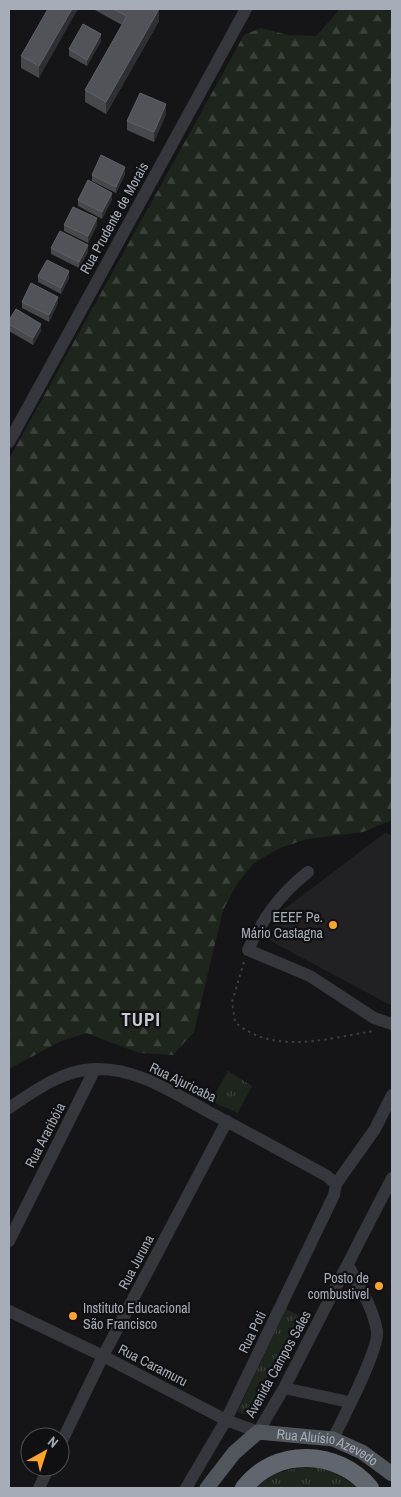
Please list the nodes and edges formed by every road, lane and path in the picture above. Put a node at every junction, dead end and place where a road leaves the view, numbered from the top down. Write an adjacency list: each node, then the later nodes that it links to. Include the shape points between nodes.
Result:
1 (246, 9): 2 (street, Rua Prudente de Morais)
2 (9, 442)
3 (308, 872): 4 (street, via 272,906)
4 (248, 950): 5 (street, via 310,976 374,1018); 6 (path, via 232,1002 235,1022 244,1030 275,1042 320,1041)
5 (392, 1024)
6 (379, 1030)
7 (95, 1069): 9 (street, Rua Ajuricaba, via 68,1075 40,1087); 10 (street, Rua Ajuricaba, via 132,1074); 13 (street, Rua Araribóia)
8 (392, 1095): 12 (street, Rua Poti, via 375,1129)
9 (9, 1108)
10 (227, 1121): 12 (street, Rua Ajuricaba); 16 (street, Rua Juruna)
11 (392, 1178): 14 (street, Avenida Campos Sales)
12 (336, 1184): 19 (street, Rua Poti, via 334,1195)
13 (9, 1241)
14 (348, 1265): 17 (street, Avenida Campos Sales); 18 (street, via 370,1309 377,1334)
15 (9, 1311): 16 (street, Rua Caramuru)
16 (103, 1356): 19 (street, Rua Caramuru); 20 (street, Rua Juruna)
17 (284, 1388): 18 (street); 21 (street, Avenida Campos Sales)
18 (349, 1402): 22 (street)
19 (226, 1420): 21 (street, Rua Caramuru); 24 (street, Rua Poti)
20 (69, 1427)
21 (258, 1432): 22 (main road, Rua Aluísio Azevedo); 25 (main road, via 234,1453)
22 (332, 1439): 23 (main road, Rua Aluísio Azevedo, via 362,1452)
23 (392, 1474)
24 (186, 1488)
25 (207, 1488)
26 (244, 1488): 27 (highway, via 272,1464 298,1458 335,1462 350,1470)
27 (370, 1488)

